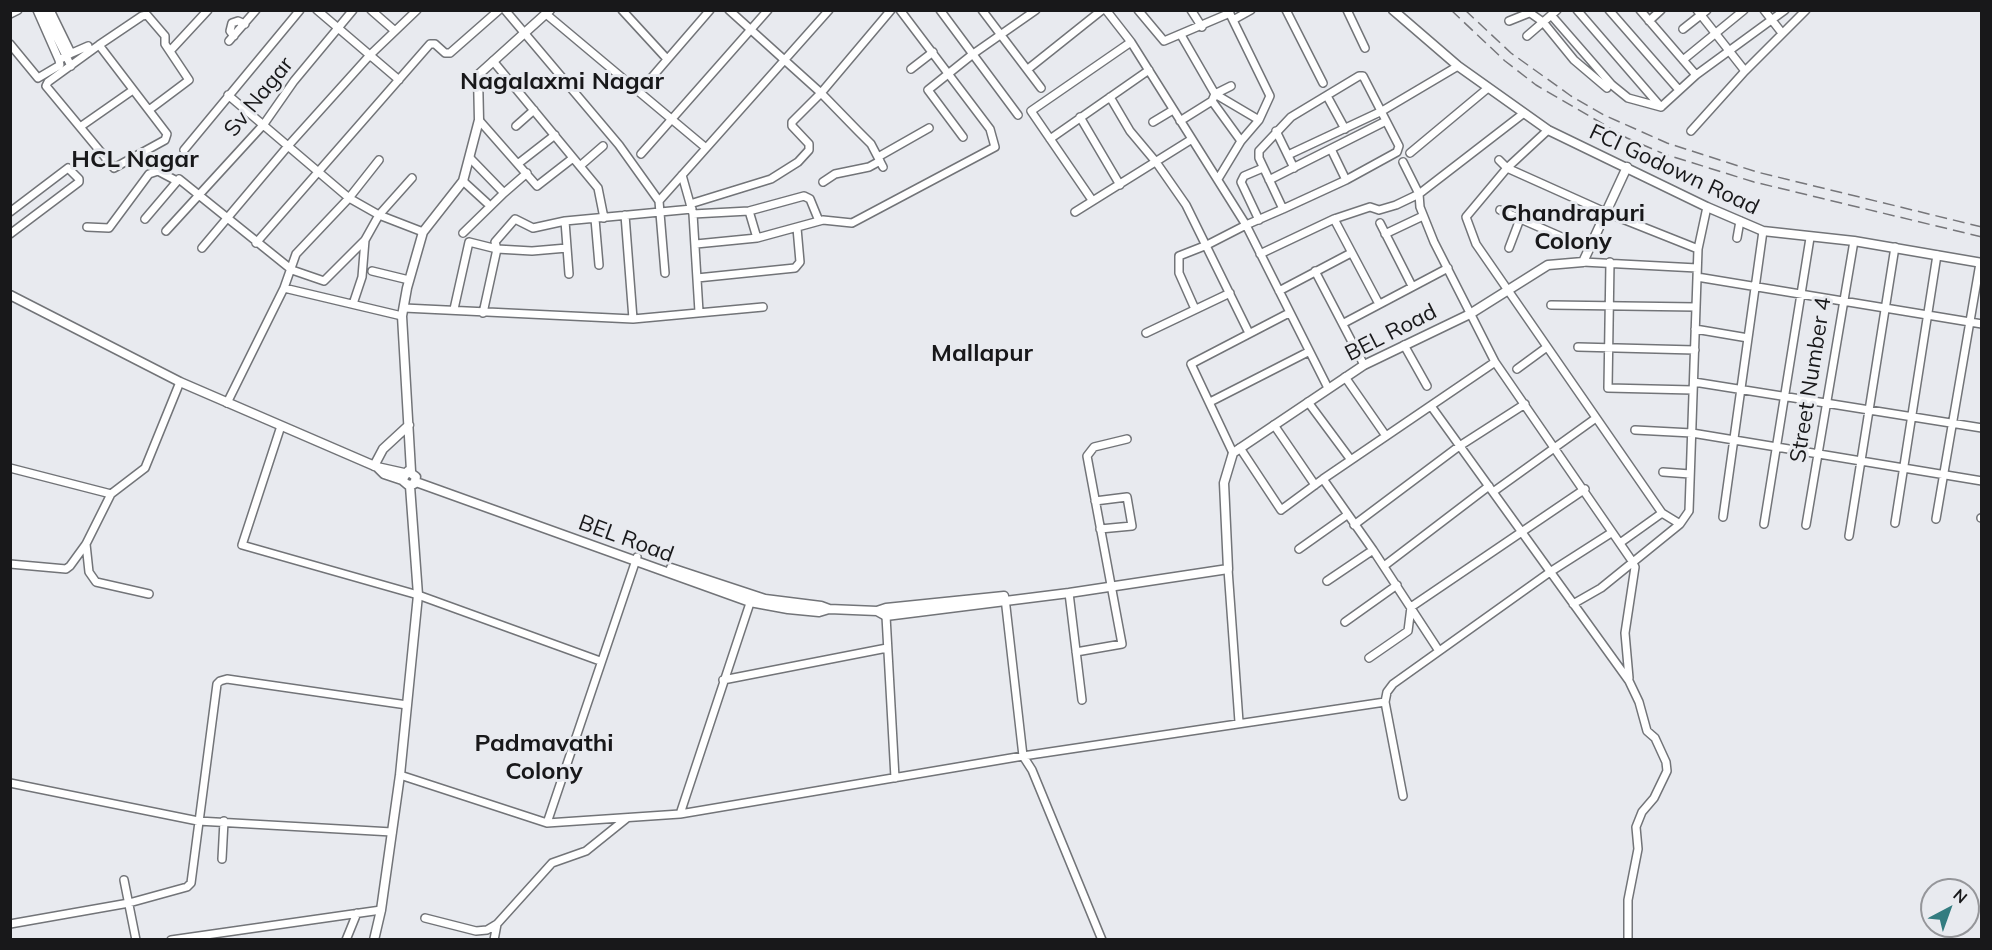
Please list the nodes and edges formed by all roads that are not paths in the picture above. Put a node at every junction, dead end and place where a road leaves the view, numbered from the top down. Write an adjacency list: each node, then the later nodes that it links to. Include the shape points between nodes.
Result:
1 (18, 10): 43 (street)
2 (37, 10): 71 (street)
3 (43, 10): 71 (street)
4 (50, 10): 71 (street)
5 (207, 10): 67 (street)
6 (256, 10): 60 (street)
7 (300, 10): 94 (street)
8 (317, 10): 50 (street)
9 (353, 10): 50 (street, Sv Nagar)
10 (371, 10): 53 (street)
11 (417, 10): 53 (street)
12 (499, 10): 84 (street, via 450,53 430,44)
13 (505, 10): 54 (street)
14 (622, 10): 72 (street)
15 (710, 10): 72 (street)
16 (729, 10): 51 (street)
17 (768, 10): 51 (street)
18 (829, 10): 73 (street)
19 (891, 10): 93 (street)
20 (900, 10): 68 (street)
21 (940, 10): 69 (street)
22 (982, 10): 58 (street)
23 (1104, 10): 61 (street); 79 (street)
24 (1138, 10): 57 (street, via 1164,42)
25 (1191, 10): 49 (street)
26 (1251, 10): 44 (street)
27 (1286, 10): 85 (street)
28 (1347, 10): 65 (street)
29 (1393, 10): 77 (street, FCI Godown Road)
30 (1577, 10): 98 (street)
31 (1609, 10): 91 (street)
32 (1640, 10): 46 (street)
33 (1660, 10): 46 (street)
34 (1744, 10): 56 (street)
35 (1764, 10): 47 (street)
36 (1785, 10): 47 (street)
37 (1806, 10): 55 (street)
38 (1035, 11): 58 (street)
39 (548, 12): 54 (street); 92 (street)
40 (1528, 12): 45 (street); 48 (street)
41 (1701, 12): 52 (street); 56 (street)
42 (1554, 13): 48 (street); 98 (street, via 1612,85 1628,98)
43 (10, 14)
44 (1230, 15): 49 (street); 108 (street, via 1270,96)
45 (1509, 21)
46 (1649, 21): 74 (street)
47 (1772, 21): 55 (street); 66 (street)
48 (1543, 22): 59 (street); 89 (street, via 1574,60)
49 (1202, 27): 57 (street)
50 (338, 29): 70 (street); 112 (street, Sv Nagar)
51 (752, 29): 73 (street); 106 (street)
52 (1683, 29)
53 (395, 31): 70 (street)
54 (525, 32): 75 (street); 162 (street, via 619,145)
55 (1782, 33): 81 (street)
56 (1716, 34): 66 (street); 74 (street)
57 (1180, 35): 97 (street)
58 (1000, 36): 69 (street); 79 (street)
59 (1527, 36)
60 (231, 38)
61 (1131, 42): 80 (street); 122 (street, via 1030,111)
62 (10, 44): 71 (street, via 38,78 60,65)
63 (99, 45): 67 (street, via 145,15 165,36); 76 (street); 90 (street)
64 (88, 46): 71 (street)
65 (1365, 48)
66 (1729, 50): 81 (street); 83 (street)
67 (170, 51): 99 (street, via 189,80)
68 (933, 52): 78 (street); 82 (street)
69 (973, 54): 82 (street); 104 (street)
70 (370, 55): 84 (street); 125 (street)
71 (65, 57): 76 (street)
72 (667, 59): 92 (street)
73 (785, 60): 93 (street); 127 (street)
74 (1683, 60): 83 (street)
75 (493, 61): 100 (street); 107 (street, via 477,78)
76 (71, 66): 114 (street, via 46,86)
77 (1458, 66): 88 (street, FCI Godown Road); 102 (street)
78 (911, 69)
79 (1028, 69): 87 (street)
80 (1149, 70): 96 (street); 101 (street)
81 (1745, 71): 119 (street)
82 (950, 74): 121 (street, via 928,90); 184 (street, via 990,129 995,147 852,223)
83 (1696, 75): 91 (street)
84 (399, 80): 146 (street)
85 (1323, 83)
86 (1231, 86): 97 (street)
87 (1041, 88)
88 (1488, 88): 103 (street, FCI Godown Road); 130 (street)
89 (1608, 88)
90 (133, 90): 99 (street); 114 (street)
91 (1678, 90): 98 (street)
92 (640, 91): 106 (street)
93 (821, 93): 137 (street, via 866,138); 165 (street, via 792,122 809,144 809,150 798,162 771,179)
94 (228, 94): 112 (street); 129 (street)
95 (1327, 96): 102 (street, via 1364,76); 116 (street); 118 (street, via 1291,117)
96 (1110, 97): 105 (street); 138 (street, via 1130,131)
97 (1214, 97): 108 (street); 109 (street); 124 (street)
98 (1661, 107)
99 (149, 110): 114 (street, via 168,136 114,168)
100 (534, 110): 113 (street); 120 (street)
101 (1173, 110): 109 (street); 111 (street)
102 (1382, 111): 110 (street); 116 (street)
103 (1524, 113): 117 (street, FCI Godown Road); 159 (street)
104 (1018, 115)
105 (1080, 117): 122 (street); 156 (street)
106 (673, 118): 127 (street); 131 (street)
107 (479, 120): 133 (street); 140 (street)
108 (1259, 120): 124 (street)
109 (1180, 121): 123 (street)
110 (1386, 121): 128 (street); 153 (street, via 1399,146 1397,152)
111 (1153, 122)
112 (264, 124): 125 (street); 158 (street, Sv Nagar)
113 (516, 126)
114 (80, 128)
115 (928, 128): 137 (street)
116 (1345, 129): 132 (street)
117 (1548, 130): 144 (street); 145 (street, FCI Godown Road)
118 (1276, 131): 132 (street); 142 (street, via 1259,150)
119 (1691, 131)
120 (555, 135): 134 (street); 140 (street)
121 (963, 137)
122 (1050, 139): 161 (street)
123 (1192, 139): 138 (street); 150 (street)
124 (1242, 141): 150 (street)
125 (288, 146): 146 (street); 178 (street)
126 (603, 146): 141 (street)
127 (706, 148): 148 (street)
128 (1331, 149): 143 (street); 153 (street)
129 (184, 150)
130 (1410, 153)
131 (641, 154)
132 (1288, 155): 143 (street)
133 (470, 158): 154 (street); 157 (street)
134 (573, 158): 141 (street); 147 (street, via 539,186)
135 (379, 160): 160 (street)
136 (1498, 160): 144 (street)
137 (880, 162): 155 (street, via 835,174)
138 (1156, 162): 156 (street); 203 (street, via 1186,205)
139 (1403, 162): 159 (street)
140 (519, 163): 147 (street)
141 (580, 166): 176 (street, via 598,188)
142 (1263, 168): 152 (street); 183 (street, via 1244,176 1241,182)
143 (1294, 168): 152 (street)
144 (1507, 168): 171 (street); 233 (street, via 1466,217 1476,244)
145 (1627, 168): 164 (street, FCI Godown Road); 171 (street)
146 (319, 172): 160 (street); 201 (street)
147 (527, 173): 157 (street)
148 (682, 175): 162 (street); 165 (street)
149 (412, 178): 173 (street)
150 (1218, 179): 187 (street)
151 (175, 180): 158 (street, via 181,180); 177 (street); 188 (street, via 158,171 149,174 109,228)
152 (1269, 180): 166 (street)
153 (1346, 180): 166 (street)
154 (463, 181): 163 (street); 192 (street)
155 (823, 182)
156 (1120, 185): 161 (street)
157 (504, 193): 193 (street)
158 (198, 194): 178 (street); 190 (street, Sv Nagar)
159 (1419, 194): 175 (street); 180 (street, via 1396,205 1379,210 1371,207)
160 (349, 198): 173 (street); 220 (street, via 296,254)
161 (1092, 200): 170 (street)
162 (659, 201): 172 (street)
163 (487, 203)
164 (1707, 207): 185 (street, FCI Godown Road); 210 (street)
165 (692, 209): 168 (street); 172 (street); 202 (street)
166 (1283, 209): 183 (street)
167 (1500, 210): 181 (street)
168 (749, 211): 184 (street, via 804,196 810,199); 196 (street)
169 (10, 212): 194 (street, via 68,168 79,179)
170 (1075, 212)
171 (1605, 212): 209 (street); 210 (street)
172 (659, 213): 174 (street); 223 (street)
173 (379, 215): 192 (street); 199 (street)
174 (626, 215): 176 (street); 254 (street)
175 (1423, 216): 195 (street); 218 (street)
176 (604, 218): 179 (street)
177 (145, 219)
178 (228, 219): 201 (street); 205 (street)
179 (595, 219): 182 (street); 217 (street)
180 (1334, 219): 211 (street); 212 (street)
181 (1520, 219): 207 (street); 209 (street)
182 (565, 220): 206 (street); 208 (street, via 533,228 515,219 495,242)
183 (1259, 220): 187 (street)
184 (819, 221): 189 (street)
185 (1740, 221): 191 (street, FCI Godown Road); 197 (street)
186 (1380, 222): 195 (street)
187 (1246, 225): 203 (street); 211 (street)
188 (87, 227)
189 (797, 228): 196 (street); 226 (street, via 800,262 795,268)
190 (166, 231)
191 (1763, 231): 198 (street, FCI Godown Road); 230 (street)
192 (423, 232): 228 (street)
193 (463, 233)
194 (10, 234)
195 (1385, 234): 229 (street)
196 (757, 238): 202 (street)
197 (1737, 238)
198 (1810, 238): 200 (street, FCI Godown Road); 236 (street)
199 (365, 240): 227 (street); 239 (street, via 362,277)
200 (1854, 241): 204 (street, FCI Godown Road); 238 (street, Street Number 4)
201 (256, 243): 220 (street)
202 (696, 244): 226 (street)
203 (1207, 245): 234 (street); 246 (street, via 1177,260)
204 (1895, 247): 213 (street, FCI Godown Road); 247 (street)
205 (202, 248)
206 (567, 248): 208 (street); 224 (street)
207 (1509, 248)
208 (497, 249): 245 (street, via 469,242); 250 (street)
209 (1588, 249): 214 (street)
210 (1698, 249): 219 (street)
211 (1260, 254): 232 (street)
212 (1352, 254): 222 (street); 240 (street)
213 (1937, 255): 216 (street, FCI Godown Road); 253 (street)
214 (1583, 261): 215 (street); 233 (street, BEL Road, via 1548,265)
215 (1610, 262): 219 (street); 241 (street)
216 (1981, 263): 255 (street)
217 (599, 265)
218 (1448, 268): 229 (street); 252 (street)
219 (1697, 268): 225 (street)
220 (292, 270): 227 (street); 231 (street)
221 (372, 271): 228 (street)
222 (1315, 271): 232 (street); 256 (street)
223 (665, 273)
224 (569, 274)
225 (1697, 277): 230 (street); 244 (street)
226 (697, 278): 249 (street)
227 (324, 280): 237 (street)
228 (409, 280): 248 (street)
229 (1412, 286): 240 (street)
230 (1755, 287): 236 (street); 261 (street)
231 (284, 288): 237 (street); 280 (street)
232 (1279, 291): 251 (street)
233 (1508, 291): 252 (street, BEL Road); 263 (street)
234 (1230, 293): 246 (street); 260 (street)
235 (10, 295): 272 (street, BEL Road)
236 (1799, 295): 238 (street); 277 (street)
237 (320, 296): 239 (street)
238 (1842, 302): 247 (street); 281 (street, Street Number 4)
239 (353, 304): 248 (street)
240 (1379, 304): 256 (street)
241 (1609, 304): 242 (street); 244 (street); 265 (street)
242 (1551, 305)
243 (763, 307): 249 (street)
244 (1696, 307): 258 (street)
245 (454, 309): 248 (street); 250 (street)
246 (1195, 309): 259 (street)
247 (1883, 309): 253 (street); 284 (street)
248 (403, 312): 288 (street)
249 (699, 312): 254 (street)
250 (483, 313): 254 (street)
251 (1289, 313): 260 (street); 267 (street)
252 (1470, 314): 262 (street, BEL Road); 268 (street)
253 (1926, 315): 255 (street); 286 (street)
254 (633, 319)
255 (1968, 322): 257 (street); 287 (street)
256 (1344, 323): 269 (street)
257 (1982, 324)
258 (1695, 329): 261 (street); 266 (street)
259 (1146, 333)
260 (1249, 333): 278 (street, via 1191,364)
261 (1748, 338): 276 (street)
262 (1404, 345): 269 (street, BEL Road); 273 (street)
263 (1547, 347): 270 (street); 285 (street)
264 (1578, 347): 265 (street)
265 (1608, 348): 266 (street); 274 (street, via 1610,390)
266 (1695, 350): 274 (street)
267 (1308, 352): 275 (street); 278 (street)
268 (1495, 363): 282 (street); 283 (street)
269 (1364, 365): 271 (street, BEL Road)
270 (1517, 369)
271 (1345, 377): 275 (street, BEL Road); 294 (street)
272 (180, 382): 280 (street, BEL Road); 316 (street, via 145,468)
273 (1427, 386)
274 (1694, 386): 276 (street); 293 (street)
275 (1328, 388): 279 (street, BEL Road)
276 (1741, 389): 277 (street); 296 (street)
277 (1784, 396): 281 (street); 299 (street)
278 (1210, 402): 300 (street)
279 (1308, 402): 289 (street, BEL Road); 302 (street)
280 (227, 403): 290 (street, BEL Road)
281 (1826, 403): 284 (street); 301 (street, Street Number 4)
282 (1525, 404): 297 (street); 298 (street)
283 (1431, 406): 294 (street); 297 (street)
284 (1868, 411): 286 (street); 303 (street)
285 (1596, 418): 298 (street); 318 (street)
286 (1910, 418): 287 (street); 306 (street)
287 (1951, 424): 291 (street); 309 (street)
288 (409, 425): 304 (street, via 383,449); 310 (street)
289 (1275, 425): 300 (street, BEL Road); 313 (street)
290 (281, 426): 304 (street, BEL Road); 346 (street, via 242,545)
291 (1982, 428)
292 (1635, 430): 293 (street)
293 (1692, 433): 296 (street); 308 (street)
294 (1386, 436): 302 (street)
295 (1127, 439): 317 (street, via 1094,447 1087,456)
296 (1734, 440): 299 (street); 320 (street)
297 (1458, 447): 314 (street); 325 (street)
298 (1555, 447): 314 (street); 315 (street)
299 (1776, 447): 301 (street); 324 (street)
300 (1236, 451): 313 (street, via 1281,510); 339 (street, via 1224,483)
301 (1817, 454): 303 (street); 326 (street, Street Number 4)
302 (1350, 460): 311 (street)
303 (1860, 461): 306 (street); 330 (street)
304 (375, 466): 310 (street, BEL Road, via 384,474)
305 (10, 468): 316 (street)
306 (1903, 468): 309 (street); 322 (street)
307 (1663, 472): 308 (street)
308 (1690, 474): 323 (street, via 1689,511)
309 (1942, 475): 312 (street); 321 (street)
310 (410, 478): 335 (street, BEL Road); 346 (street)
311 (1323, 479): 313 (street); 319 (street)
312 (1982, 481)
313 (1315, 485)
314 (1491, 489): 328 (street); 338 (street)
315 (1585, 489): 328 (street); 329 (street)
316 (111, 494): 332 (street)
317 (1095, 501): 327 (street); 327 (street, via 1127,497 1132,526)
318 (1662, 513): 323 (street); 331 (street)
319 (1347, 515): 325 (street); 333 (street)
320 (1723, 517)
321 (1936, 519)
322 (1895, 523)
323 (1680, 524): 336 (street)
324 (1764, 524)
325 (1354, 525): 334 (street)
326 (1806, 525)
327 (1100, 529): 342 (street)
328 (1521, 531): 340 (street); 350 (street)
329 (1611, 532): 331 (street); 340 (street)
330 (1849, 536)
331 (1620, 543): 336 (street)
332 (86, 544): 337 (street, via 66,569); 345 (street, via 89,572 96,582)
333 (1299, 549)
334 (1373, 550): 338 (street); 341 (street)
335 (636, 559): 347 (street, BEL Road); 360 (street)
336 (1632, 561): 349 (street, via 1601,588); 362 (street, via 1635,567 1625,633)
337 (10, 564)
338 (1384, 566): 343 (street)
339 (1228, 567): 342 (street, BEL Road); 366 (street)
340 (1550, 572): 349 (street); 357 (street)
341 (1327, 581)
342 (1112, 585): 344 (street, BEL Road); 348 (street, BEL Road); 358 (street, via 1122,644)
343 (1396, 585): 350 (street); 353 (street)
344 (1069, 593): 348 (street, BEL Road); 358 (street)
345 (149, 594)
346 (418, 595): 360 (street); 365 (street)
347 (751, 598): 351 (street, BEL Road); 361 (street)
348 (1005, 599): 351 (street, BEL Road); 352 (street, BEL Road); 367 (street)
349 (1573, 604): 362 (street)
350 (1411, 607): 354 (street); 355 (street)
351 (877, 611): 352 (street, BEL Road)
352 (886, 616): 356 (street)
353 (1345, 622)
354 (1421, 622): 355 (street); 357 (street)
355 (1408, 631): 359 (street)
356 (887, 648): 361 (street); 369 (street)
357 (1439, 651): 364 (street, via 1393,684)
358 (1076, 652): 363 (street)
359 (1369, 658)
360 (600, 661): 376 (street)
361 (723, 680): 372 (street)
362 (1629, 681): 392 (street, via 1667,771 1636,826 1638,849 1628,900)
363 (1082, 700)
364 (1385, 702): 366 (street); 371 (street)
365 (407, 705): 368 (street); 374 (street, via 220,681)
366 (1239, 722): 367 (street)
367 (1023, 756): 369 (street); 391 (street)
368 (400, 775): 376 (street); 377 (street)
369 (895, 778): 372 (street)
370 (10, 783): 374 (street)
371 (1403, 796)
372 (680, 814): 373 (street)
373 (629, 817): 376 (street); 385 (street, via 586,851 552,863)
374 (198, 821): 375 (street); 380 (street, via 191,883)
375 (224, 821): 377 (street); 378 (street)
376 (548, 823)
377 (392, 832): 381 (street)
378 (222, 859)
379 (124, 880): 380 (street)
380 (129, 903): 384 (street); 386 (street)
381 (381, 910): 382 (street); 389 (street)
382 (357, 914): 387 (street); 388 (street)
383 (425, 918): 385 (street, via 476,931)
384 (10, 924)
385 (497, 924): 390 (street)
386 (136, 939)
387 (171, 939)
388 (346, 939)
389 (374, 939)
390 (494, 939)
391 (1102, 939)
392 (1628, 939)

